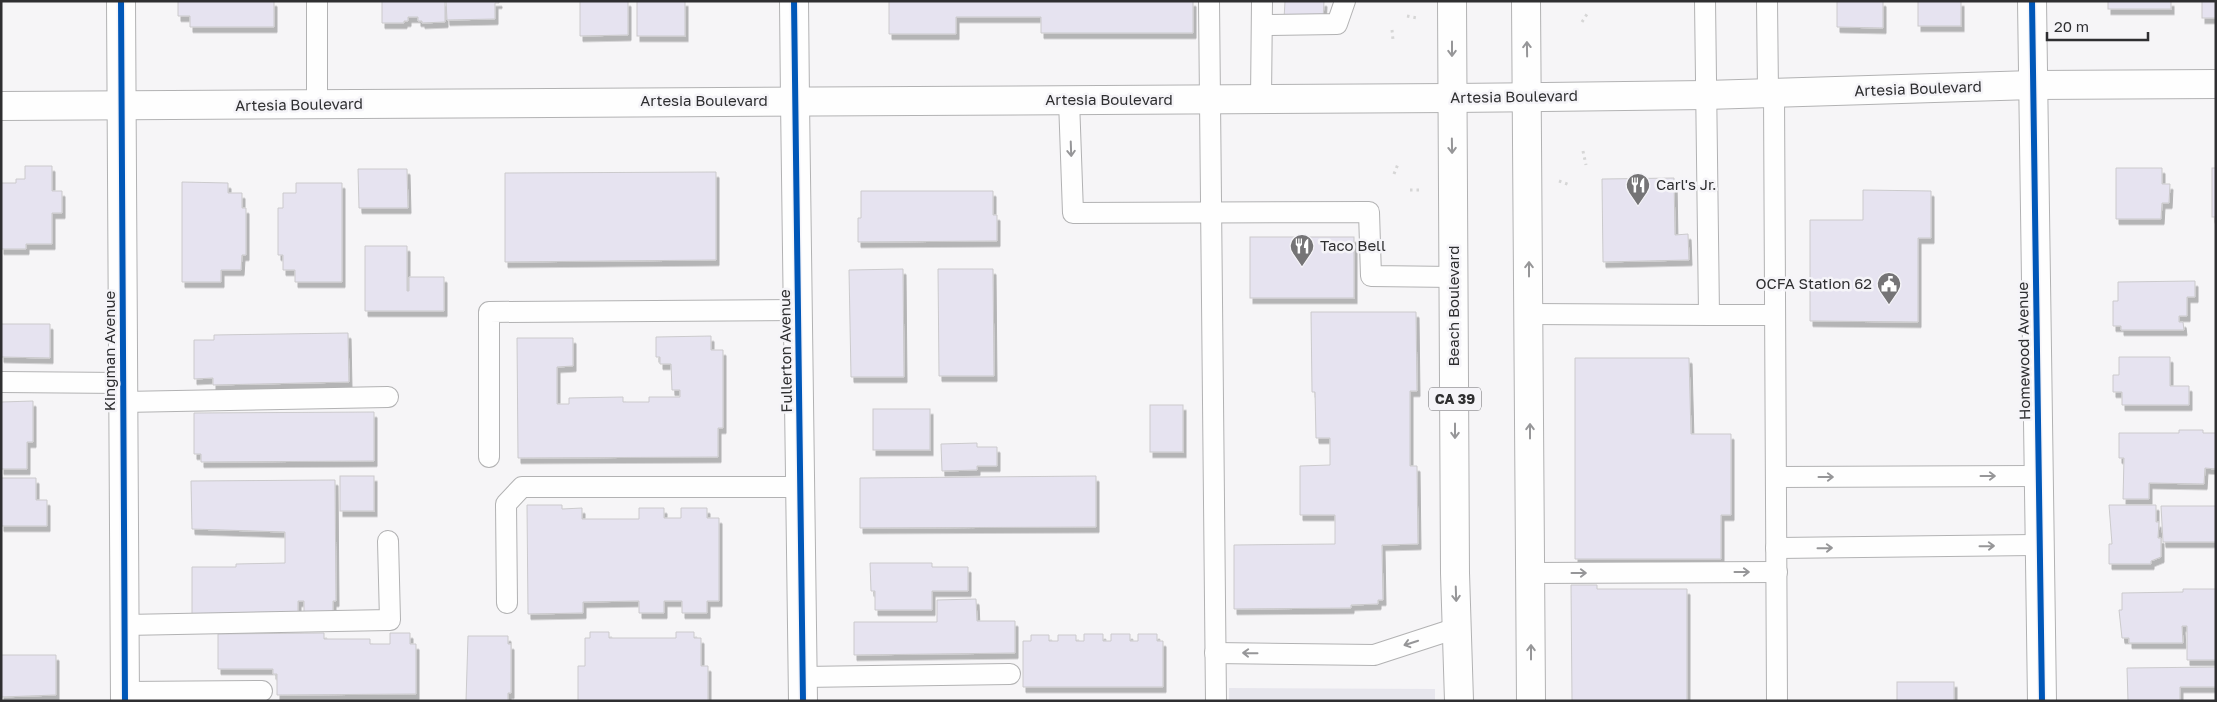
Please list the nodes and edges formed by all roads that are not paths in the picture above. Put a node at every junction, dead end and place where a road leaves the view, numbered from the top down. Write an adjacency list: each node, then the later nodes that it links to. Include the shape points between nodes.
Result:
1 (121, 1): 25 (main road, Kingman Avenue)
2 (317, 1): 23 (lane)
3 (794, 1): 20 (main road, Fullerton Avenue)
4 (1209, 1): 22 (lane)
5 (1262, 1): 12 (lane)
6 (1344, 1): 12 (lane, via 1336,24)
7 (1452, 1): 18 (main road, Beach Boulevard / CA 39, one-way to 18)
8 (1526, 1): 17 (main road, one-way to 8)
9 (1705, 1): 16 (lane)
10 (1768, 1): 15 (lane)
11 (2032, 1): 14 (main road, Homewood Avenue)
12 (1262, 25): 19 (lane)
13 (2216, 84): 14 (main road, Artesia Boulevard)
14 (2033, 86): 15 (main road, Artesia Boulevard); 36 (main road, Homewood Avenue)
15 (1771, 93): 16 (main road, Artesia Boulevard); 31 (lane)
16 (1706, 95): 17 (main road, Artesia Boulevard); 30 (lane)
17 (1527, 97): 18 (main road, Artesia Boulevard); 29 (main road, one-way to 17)
18 (1452, 98): 19 (main road, Artesia Boulevard); 27 (main road, Beach Boulevard / CA 39, one-way to 27)
19 (1260, 99): 22 (main road, Artesia Boulevard)
20 (795, 100): 21 (main road, Artesia Boulevard); 23 (main road, Artesia Boulevard); 28 (main road, Fullerton Avenue)
21 (1069, 100): 22 (main road, Artesia Boulevard); 26 (lane, one-way to 26, via 1073,213)
22 (1209, 100): 26 (lane)
23 (317, 104): 25 (main road, Artesia Boulevard)
24 (1, 106): 25 (main road, Artesia Boulevard)
25 (121, 106): 33 (main road, Kingman Avenue)
26 (1210, 212): 27 (lane, via 1369,212 1371,276); 47 (lane)
27 (1454, 277): 46 (main road, Beach Boulevard / CA 39, one-way to 46)
28 (798, 310): 35 (lane, via 489,312); 38 (main road, Fullerton Avenue)
29 (1529, 314): 30 (lane); 43 (main road, one-way to 29)
30 (1709, 315): 31 (lane)
31 (1775, 315): 37 (lane)
32 (1, 382): 33 (lane)
33 (123, 392): 34 (lane); 45 (main road, Kingman Avenue)
34 (388, 397)
35 (489, 457)
36 (2038, 476): 37 (lane, one-way to 36); 40 (main road, Homewood Avenue)
37 (1777, 477): 41 (lane)
38 (800, 487): 44 (lane, via 522,487 506,504); 49 (main road, Fullerton Avenue)
39 (388, 541): 45 (lane, via 390,620)
40 (2039, 545): 41 (lane, one-way to 40); 56 (main road, Homewood Avenue)
41 (1776, 548): 42 (lane)
42 (1777, 572): 43 (lane, one-way to 42); 55 (lane)
43 (1530, 573): 54 (main road, one-way to 43)
44 (507, 603)
45 (124, 625): 51 (main road, Kingman Avenue)
46 (1457, 628): 47 (lane, one-way to 47, via 1374,655); 53 (main road, Beach Boulevard / CA 39)
47 (1215, 653): 52 (lane)
48 (1010, 674): 49 (lane)
49 (803, 689)
50 (262, 692): 51 (lane)
51 (125, 696)
52 (1216, 701)
53 (1459, 701)
54 (1531, 701)
55 (1777, 701)
56 (2042, 701)

